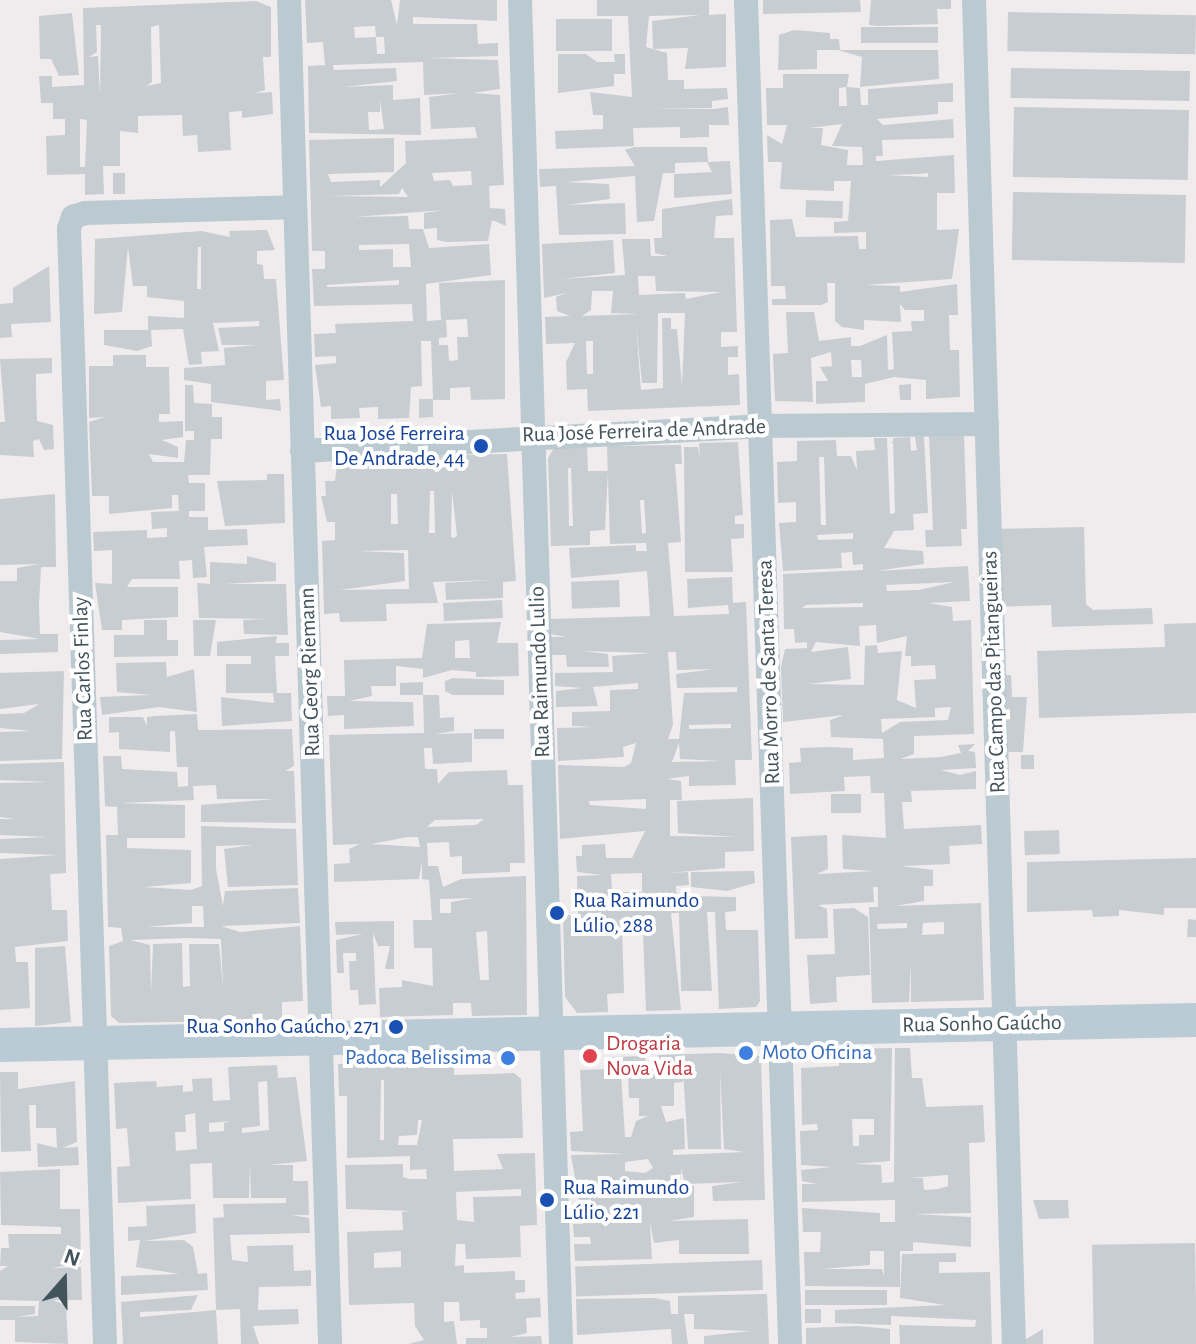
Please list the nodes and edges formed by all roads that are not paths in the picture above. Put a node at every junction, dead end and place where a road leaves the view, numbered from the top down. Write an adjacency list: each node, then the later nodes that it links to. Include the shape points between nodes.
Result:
1 (289, 0): 5 (street, Rua Georg Riemann)
2 (520, 0): 8 (street, Rua Raimundo Lulio)
3 (746, 0): 7 (street, Rua Morro de Santa Teresa)
4 (974, 0): 6 (street, Rua Campo das Pitangueiras)
5 (294, 207): 9 (street, Rua Georg Riemann); 16 (street, Rua Carlos Finlay, via 85,213 73,217 69,229)
6 (987, 424): 7 (street, Rua José Ferreira de Andrade); 11 (street, Rua Campo das Pitangueiras)
7 (760, 426): 8 (street, Rua José Ferreira de Andrade); 12 (street, Rua Morro de Santa Teresa)
8 (533, 435): 9 (street, Rua José Ferreira de Andrade); 13 (street, Rua Raimundo Lulio)
9 (302, 451): 14 (street, Rua Georg Riemann)
10 (1196, 1020): 11 (street, Rua Sonho Gaúcho)
11 (1006, 1023): 12 (street, Rua Sonho Gaúcho); 21 (street, Rua Campo das Pitangueiras)
12 (782, 1030): 13 (street, Rua Sonho Gaúcho); 20 (street, Rua Morro de Santa Teresa)
13 (552, 1032): 14 (street, Rua Sonho Gaúcho); 19 (street, Rua Raimundo Lulio)
14 (322, 1040): 16 (street, Rua Sonho Gaúcho); 18 (street, Rua Georg Riemann)
15 (0, 1045): 16 (street, Rua Sonho Gaúcho)
16 (95, 1046): 17 (street, Rua Carlos Finlay)
17 (105, 1344)
18 (330, 1344)
19 (561, 1344)
20 (790, 1344)
21 (1014, 1344)

